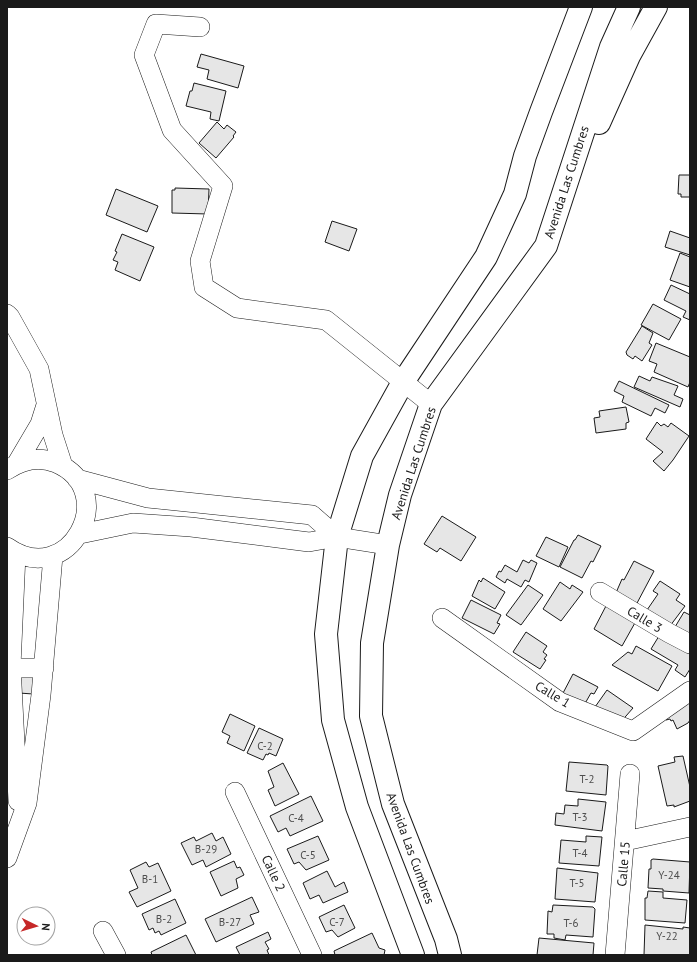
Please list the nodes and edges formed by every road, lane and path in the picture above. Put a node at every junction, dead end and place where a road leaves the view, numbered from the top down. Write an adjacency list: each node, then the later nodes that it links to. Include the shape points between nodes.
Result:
1 (566, 7): 6 (highway, via 540,79)
2 (581, 7): 6 (highway)
3 (629, 7): 7 (highway, Avenida Las Cumbres, via 611,47)
4 (656, 7): 7 (highway, via 630,56)
5 (200, 27): 9 (street, via 156,24 144,55 172,130 223,186 200,262 204,287 237,308 326,320)
6 (525, 156): 9 (highway, via 515,194 486,256)
7 (555, 216): 10 (highway, Avenida Las Cumbres, via 546,246)
8 (7, 314): 11 (street, via 39,369)
9 (403, 382): 10 (street); 16 (highway, via 362,456)
10 (431, 404): 17 (highway, Avenida Las Cumbres, via 400,495)
11 (46, 405): 12 (street); 13 (street, via 40,424)
12 (64, 466): 13 (street, via 49,460 33,459); 14 (street)
13 (12, 467)
14 (78, 479): 15 (street, via 87,506 86,521); 16 (street, via 148,498 312,515)
15 (80, 534): 16 (street, via 133,523 191,527 309,542); 19 (street, via 69,548)
16 (337, 537): 17 (street); 35 (highway, via 326,634 333,720 357,807)
17 (388, 545): 36 (highway, Avenida Las Cumbres, via 372,643 371,716 393,804)
18 (12, 551): 19 (street, via 28,558 41,559); 23 (street)
19 (53, 556): 24 (street)
20 (600, 592): 22 (street, Calle 3)
21 (442, 618): 25 (street, Calle 1, via 560,702 633,731)
22 (690, 644)
23 (11, 668): 24 (street); 28 (street)
24 (44, 668): 28 (street, via 27,803)
25 (690, 691)
26 (630, 774): 30 (street, Calle 15)
27 (235, 792): 34 (street, Calle 2)
28 (20, 825): 31 (street)
29 (690, 827): 30 (street)
30 (625, 841): 37 (street, Calle 15)
31 (7, 858)
32 (103, 931): 33 (street)
33 (116, 955)
34 (312, 955)
35 (412, 955)
36 (450, 955)
37 (615, 955)

